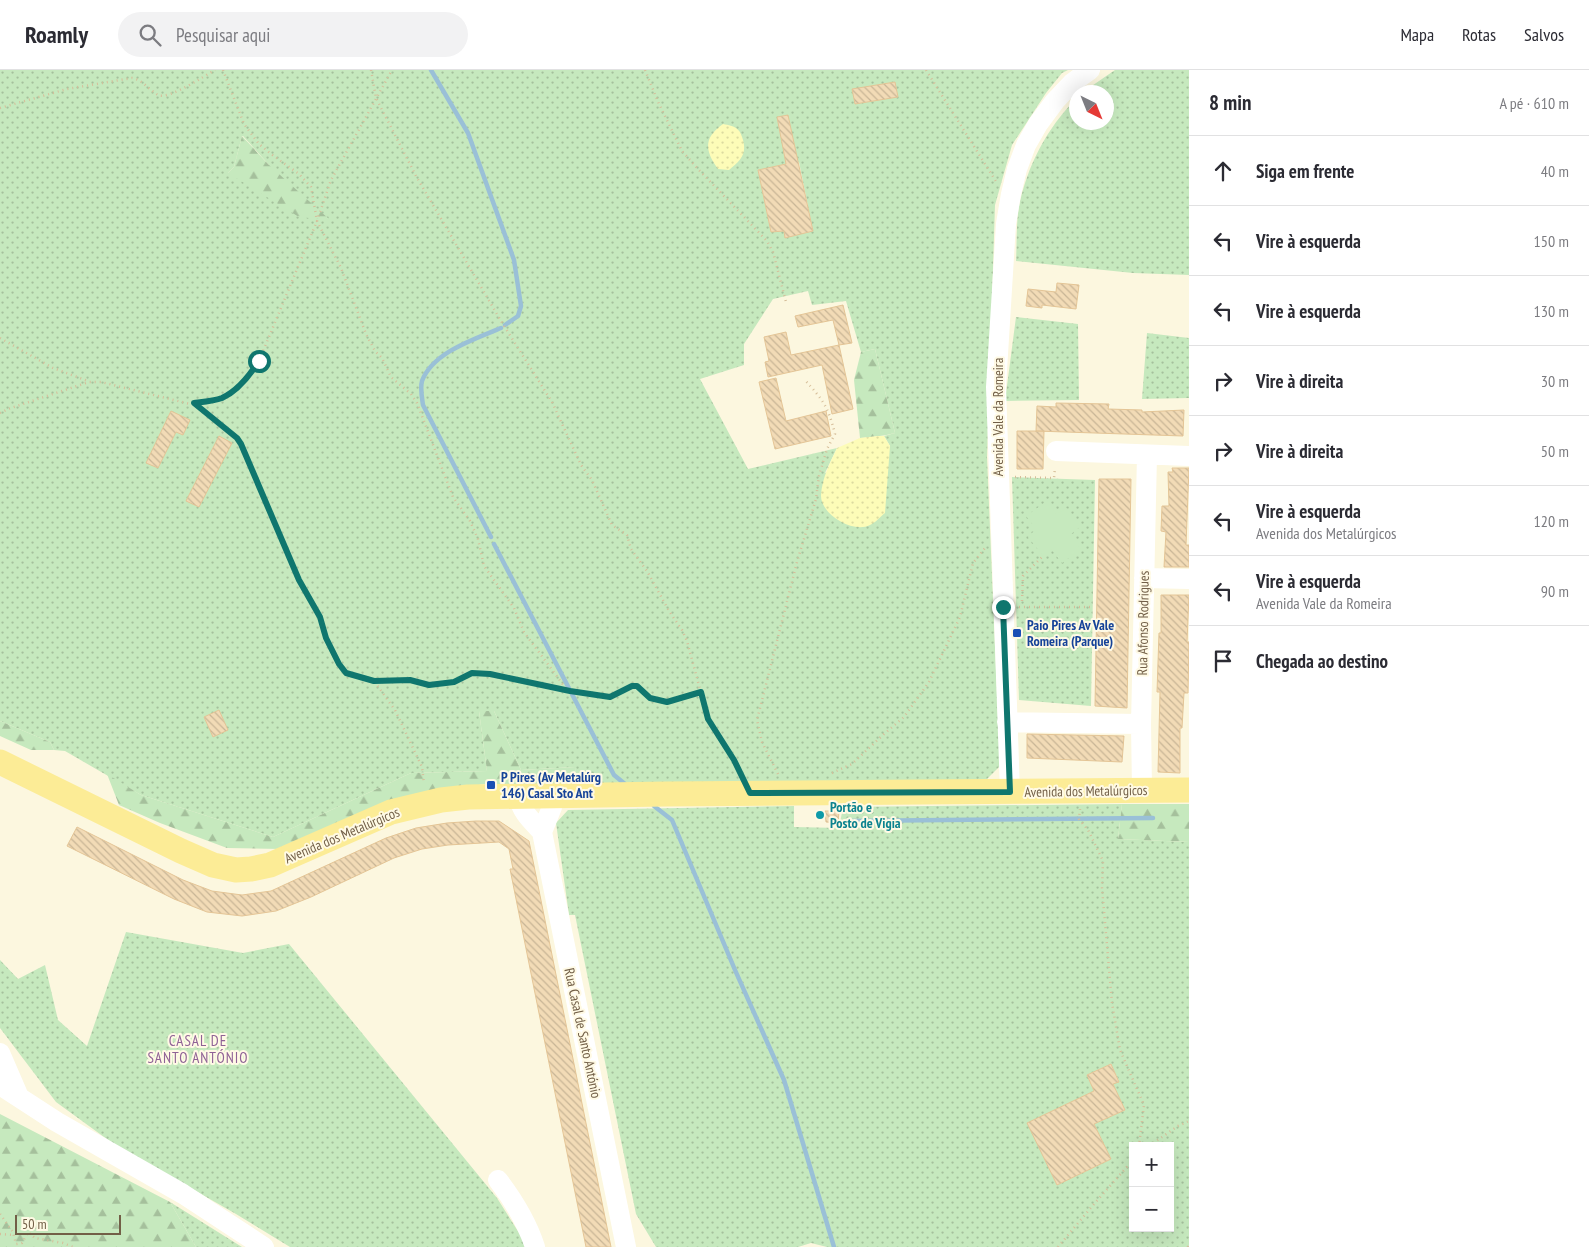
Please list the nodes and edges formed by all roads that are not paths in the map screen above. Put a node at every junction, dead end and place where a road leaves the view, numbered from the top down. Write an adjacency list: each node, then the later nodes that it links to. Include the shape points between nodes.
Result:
1 (1090, 70): 7 (street, Avenida Vale da Romeira, via 1072,83 1038,124 1017,169 1009,203 996,387 1001,542 1012,607)
2 (1056, 451): 3 (street)
3 (1147, 455): 4 (street); 5 (street, Rua Afonso Rodrigues)
4 (1189, 456)
5 (1144, 578): 6 (street); 8 (street, Rua Afonso Rodrigues)
6 (1189, 579)
7 (1007, 722): 8 (street); 12 (street, Avenida Vale da Romeira)
8 (1141, 724): 10 (street, Rua Afonso Rodrigues)
9 (0, 762): 14 (main road, Avenida dos Metalúrgicos, via 181,851 213,865 236,870 270,865 391,812 441,800)
10 (1142, 790): 11 (main road, Avenida dos Metalúrgicos); 12 (main road, Avenida dos Metalúrgicos)
11 (1189, 790)
12 (1010, 792): 13 (main road, Avenida dos Metalúrgicos)
13 (553, 796): 14 (main road, Avenida dos Metalúrgicos); 15 (street)
14 (519, 797): 15 (street, via 520,806)
15 (542, 832): 20 (street, Rua Casal de Santo António)
16 (0, 1053): 18 (street)
17 (0, 1084): 18 (street)
18 (19, 1097): 21 (street, via 183,1194)
19 (498, 1180): 22 (street, via 526,1222)
20 (625, 1240): 23 (street, Rua Casal de Santo António, via 633,1236)
21 (264, 1247)
22 (535, 1247)
23 (642, 1247)

